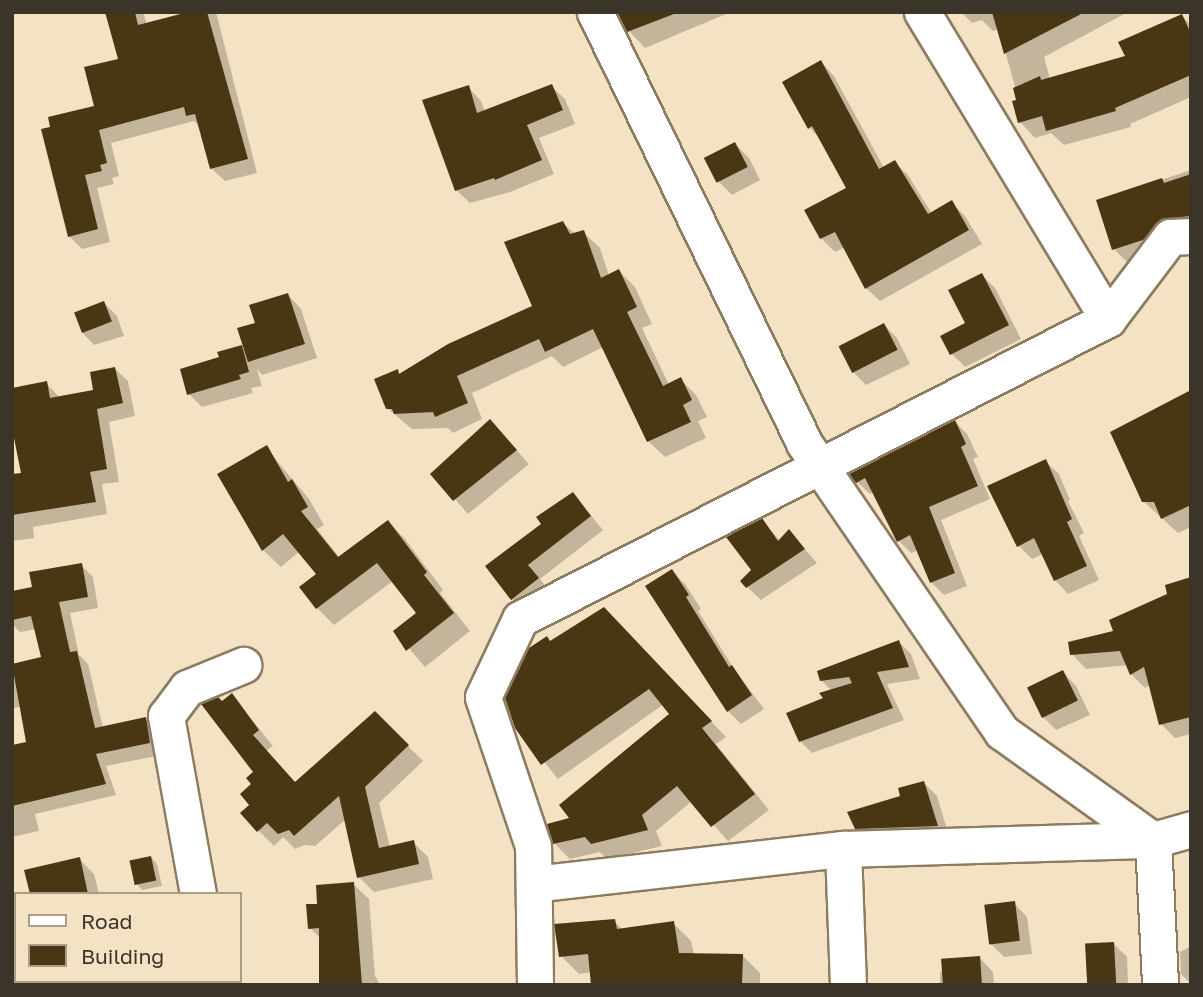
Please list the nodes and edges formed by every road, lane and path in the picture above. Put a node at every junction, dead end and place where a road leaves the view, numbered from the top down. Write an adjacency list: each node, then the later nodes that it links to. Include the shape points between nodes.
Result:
1 (595, 12): 5 (street, via 804,443)
2 (922, 12): 4 (street)
3 (1191, 236): 4 (street, via 1170,237)
4 (1108, 319): 5 (street)
5 (820, 466): 8 (street, via 1002,732); 10 (street, via 520,619 483,697 533,846)
6 (243, 665): 11 (street, via 187,688 166,716)
7 (1191, 829): 8 (street)
8 (1153, 840): 9 (street); 14 (street)
9 (844, 849): 10 (street); 13 (street)
10 (534, 884): 12 (street)
11 (198, 892)
12 (535, 985)
13 (848, 985)
14 (1160, 985)

